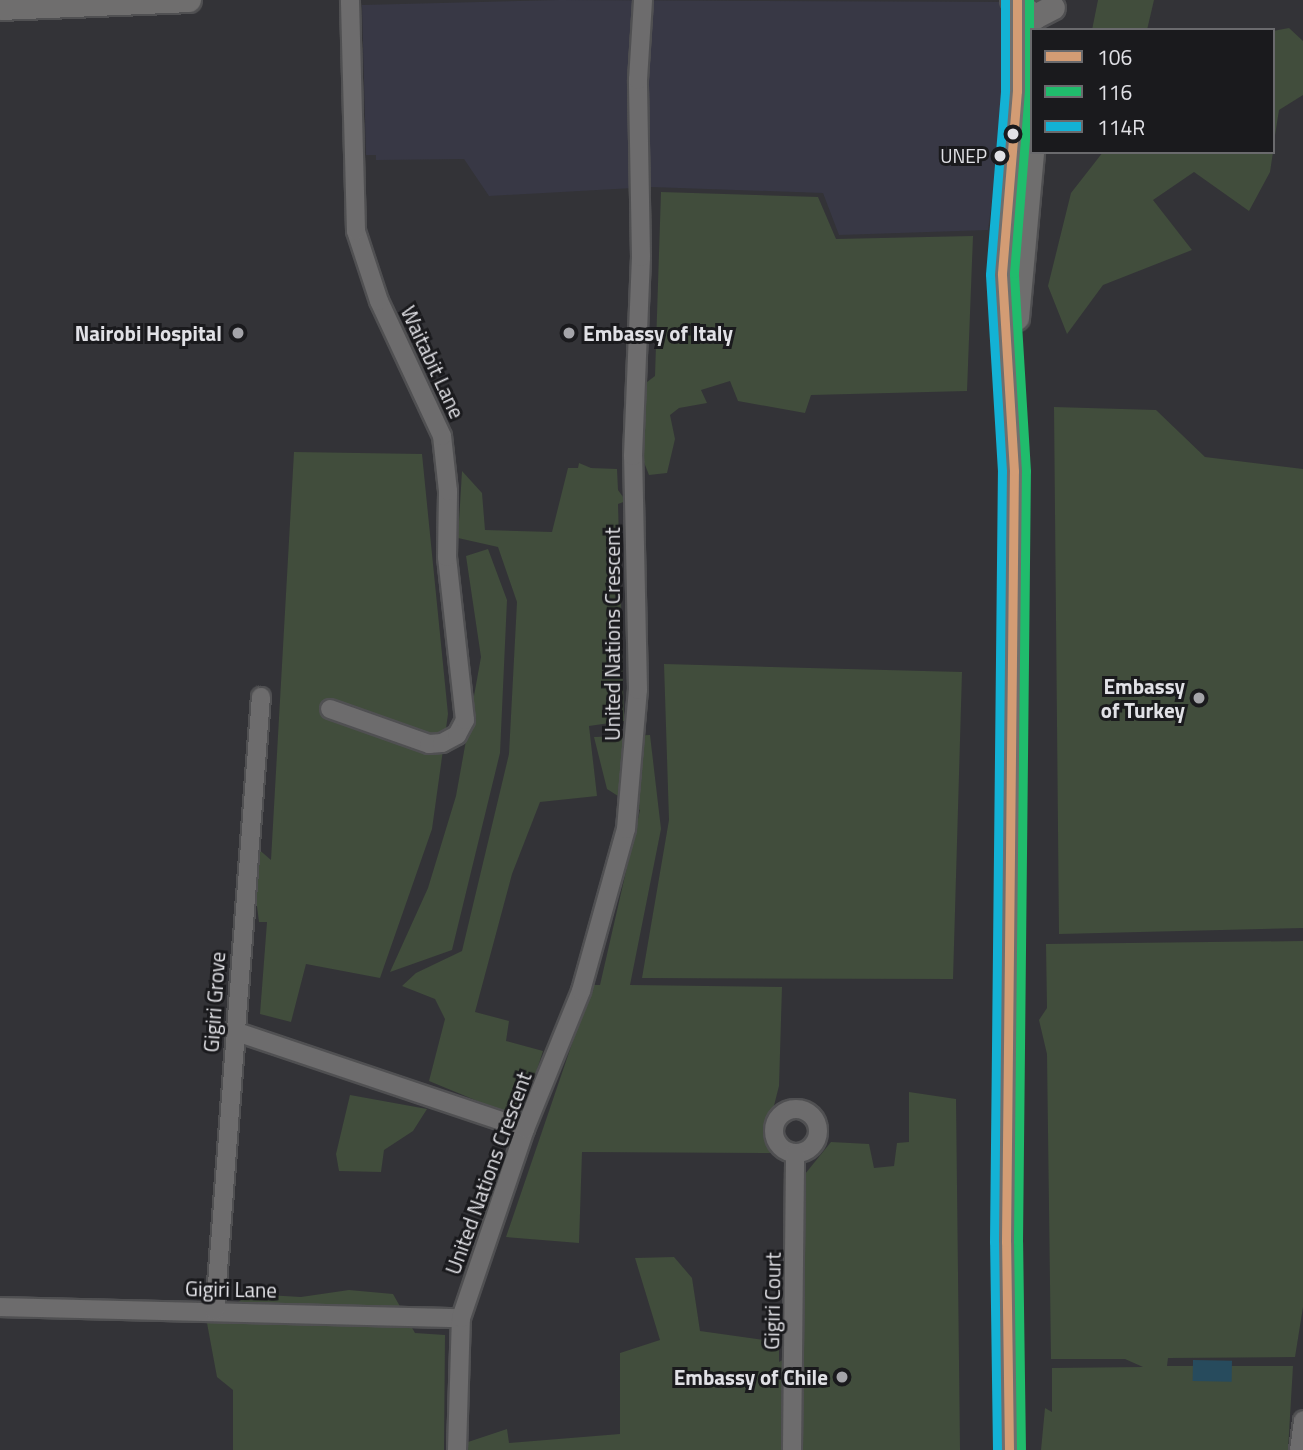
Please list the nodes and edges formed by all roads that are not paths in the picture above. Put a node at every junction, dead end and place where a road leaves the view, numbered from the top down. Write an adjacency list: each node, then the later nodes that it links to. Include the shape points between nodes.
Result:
1 (189, 0): 5 (main road)
2 (350, 0): 10 (street, Waitabit Lane, via 356,231 379,301 442,436 448,491 447,557 465,720 457,734 429,744)
3 (643, 0): 12 (street, United Nations Crescent, via 638,80 641,257 633,456 638,690 626,830 581,991)
4 (1016, 2): 6 (main road, via 1035,17); 8 (main road, via 1017,91 1002,246 1003,327)
5 (0, 8)
6 (1053, 12)
7 (1032, 154): 8 (main road, via 1016,328)
8 (1009, 349): 20 (main road, via 1014,485 1006,1242)
9 (261, 697): 11 (street, Gigiri Grove)
10 (330, 709)
11 (234, 1031): 12 (street); 15 (street, Gigiri Grove)
12 (525, 1129): 16 (street, United Nations Crescent)
13 (795, 1153): 19 (street, Gigiri Court)
14 (0, 1307): 15 (street, Gigiri Lane)
15 (215, 1311): 16 (street, Gigiri Lane)
16 (461, 1318): 18 (street, United Nations Crescent)
17 (1303, 1420): 21 (street)
18 (457, 1450)
19 (792, 1450)
20 (1009, 1450)
21 (1299, 1450)

